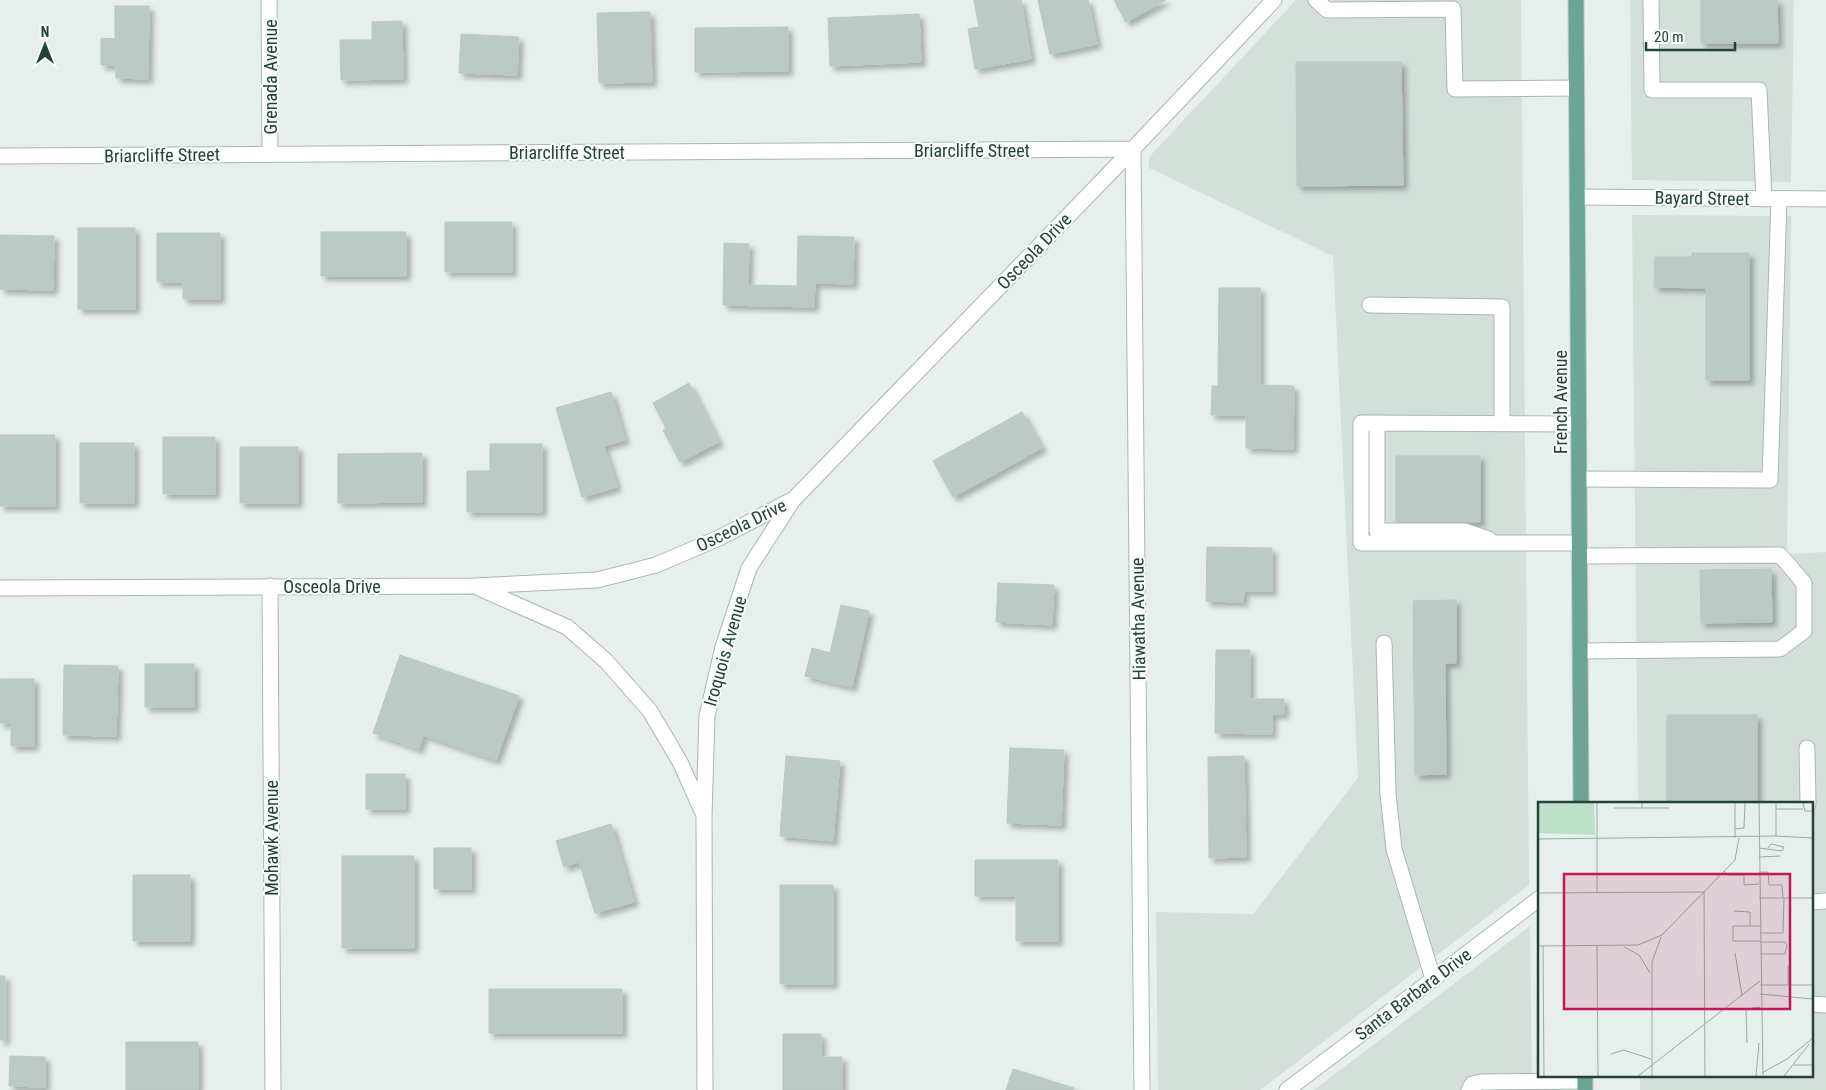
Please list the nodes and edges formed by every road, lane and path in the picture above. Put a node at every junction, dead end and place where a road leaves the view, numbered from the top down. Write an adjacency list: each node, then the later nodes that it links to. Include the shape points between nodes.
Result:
1 (270, 0): 8 (street, Grenada Avenue)
2 (1274, 0): 7 (street, Osceola Drive)
3 (1316, 0): 6 (street, via 1327,10 1453,8 1455,89)
4 (1576, 0): 6 (main road, French Avenue)
5 (1651, 0): 11 (street, via 1652,90 1759,90)
6 (1577, 88): 10 (main road, French Avenue)
7 (1133, 149): 8 (street, Briarcliffe Street); 17 (street, Osceola Drive); 33 (street, Hiawatha Avenue)
8 (270, 154): 9 (street, Briarcliffe Street)
9 (0, 156)
10 (1578, 197): 11 (street, Bayard Street); 15 (main road, French Avenue)
11 (1771, 199): 12 (street, Bayard Street); 16 (street, via 1770,480)
12 (1826, 199)
13 (1370, 305): 14 (street, via 1502,307)
14 (1502, 424): 15 (street); 18 (street, via 1361,423 1361,543 1499,543)
15 (1579, 424): 16 (main road, French Avenue)
16 (1580, 479): 18 (main road, French Avenue)
17 (794, 499): 20 (street, Osceola Drive, via 719,538 656,564 597,580); 27 (street, Iroquois Avenue, via 749,568 723,647 707,716)
18 (1580, 550): 23 (main road, French Avenue); 23 (street, via 1780,555 1804,583 1804,632 1780,649)
19 (270, 586): 20 (street, Osceola Drive); 21 (street, Osceola Drive); 31 (street, Mohawk Avenue)
20 (474, 586): 27 (street, Iroquois Avenue, via 567,626 606,660 650,711 680,762)
21 (0, 588)
22 (1384, 643): 29 (street, via 1388,794 1394,850)
23 (1580, 651): 25 (main road, French Avenue)
24 (1807, 748): 26 (street)
25 (1581, 802)
26 (1808, 802)
27 (704, 816): 32 (street, Iroquois Avenue)
28 (1538, 900): 29 (street, Santa Barbara Drive)
29 (1433, 979): 34 (street, Santa Barbara Drive)
30 (1585, 1082): 35 (street, via 1481,1082 1472,1084)
31 (272, 1090)
32 (705, 1090)
33 (1142, 1090)
34 (1287, 1090)
35 (1469, 1090)

